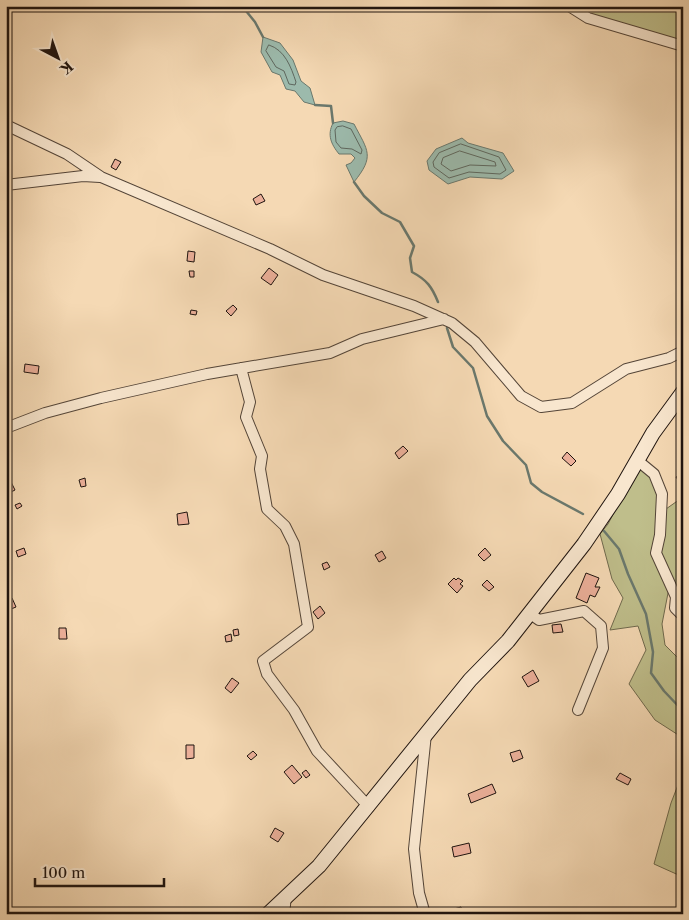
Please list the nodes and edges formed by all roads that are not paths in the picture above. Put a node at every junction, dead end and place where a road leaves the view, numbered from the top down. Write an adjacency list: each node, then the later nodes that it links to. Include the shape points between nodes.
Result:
1 (569, 6): 2 (street, via 588,18)
2 (683, 46)
3 (6, 125): 4 (street, via 67,154)
4 (102, 177): 5 (street, via 83,176); 6 (street, via 323,275 414,306)
5 (6, 185)
6 (444, 320): 7 (street, via 475,342 521,396 542,407 572,403 626,369); 8 (street, via 362,339 330,353)
7 (683, 351)
8 (241, 368): 10 (street, via 162,382 45,413); 16 (street, via 250,402 246,417 262,456 260,469 267,509 285,526 294,544 308,627 263,661 267,674 294,710 317,751)
9 (683, 392): 11 (street)
10 (6, 428)
11 (637, 460): 12 (street, via 584,544); 13 (street, via 654,474 662,494 656,553 676,597 675,608)
12 (529, 613): 14 (street, via 539,620 584,611 601,626 603,648); 15 (street)
13 (683, 616)
14 (578, 710)
15 (426, 734): 16 (street); 22 (street, via 414,849)
16 (368, 806): 17 (street, via 318,866)
17 (286, 896): 20 (street); 21 (street)
18 (6, 913): 19 (street)
19 (10, 914)
20 (268, 914)
21 (284, 914)
22 (425, 914)

